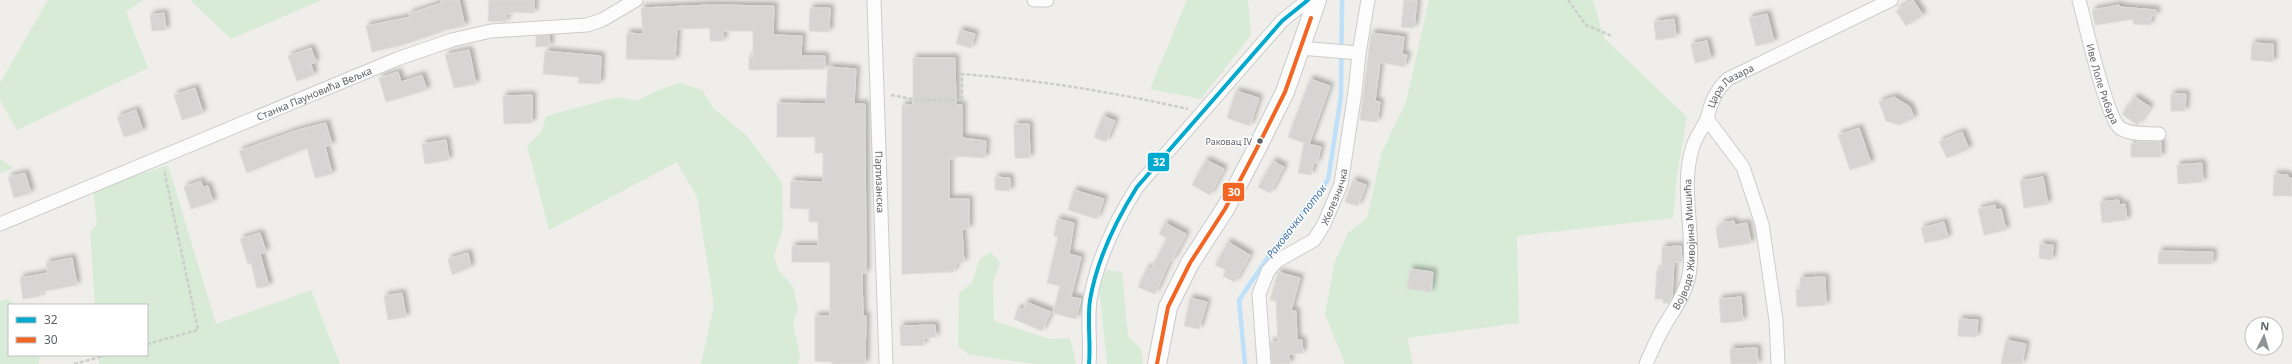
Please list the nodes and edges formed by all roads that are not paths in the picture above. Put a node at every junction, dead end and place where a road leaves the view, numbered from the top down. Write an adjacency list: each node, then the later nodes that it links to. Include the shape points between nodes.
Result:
1 (636, 0): 14 (street, Станка Пауновића Вељка, via 602,20 587,25 491,31 452,40 311,94)
2 (874, 0): 15 (street, Партизанска)
3 (1034, 0): 4 (street)
4 (1047, 0)
5 (1308, 0): 16 (street, via 1282,21 1137,187 1108,239 1090,300)
6 (1317, 0): 10 (street)
7 (1368, 0): 11 (street, Железничка)
8 (1891, 0): 12 (street, Цара Лазара, via 1728,79 1716,92)
9 (2079, 0): 13 (street, Иве Лоле Рибара, via 2102,88 2118,126 2128,132)
10 (1300, 48): 11 (street); 17 (street, via 1284,92 1257,148 1225,209 1190,263 1168,306)
11 (1359, 53): 18 (street, Железничка, via 1341,184 1327,218 1314,240 1276,261 1268,271 1259,294)
12 (1707, 119): 19 (street, Војводе Живојина Мишића, via 1693,144 1690,160 1690,268 1687,285 1682,300 1666,324); 20 (street, Цара Лазара, via 1743,167 1762,224 1776,320)
13 (2159, 134)
14 (0, 224)
15 (886, 364)
16 (1089, 364)
17 (1157, 364)
18 (1264, 364)
19 (1646, 364)
20 (1778, 364)

